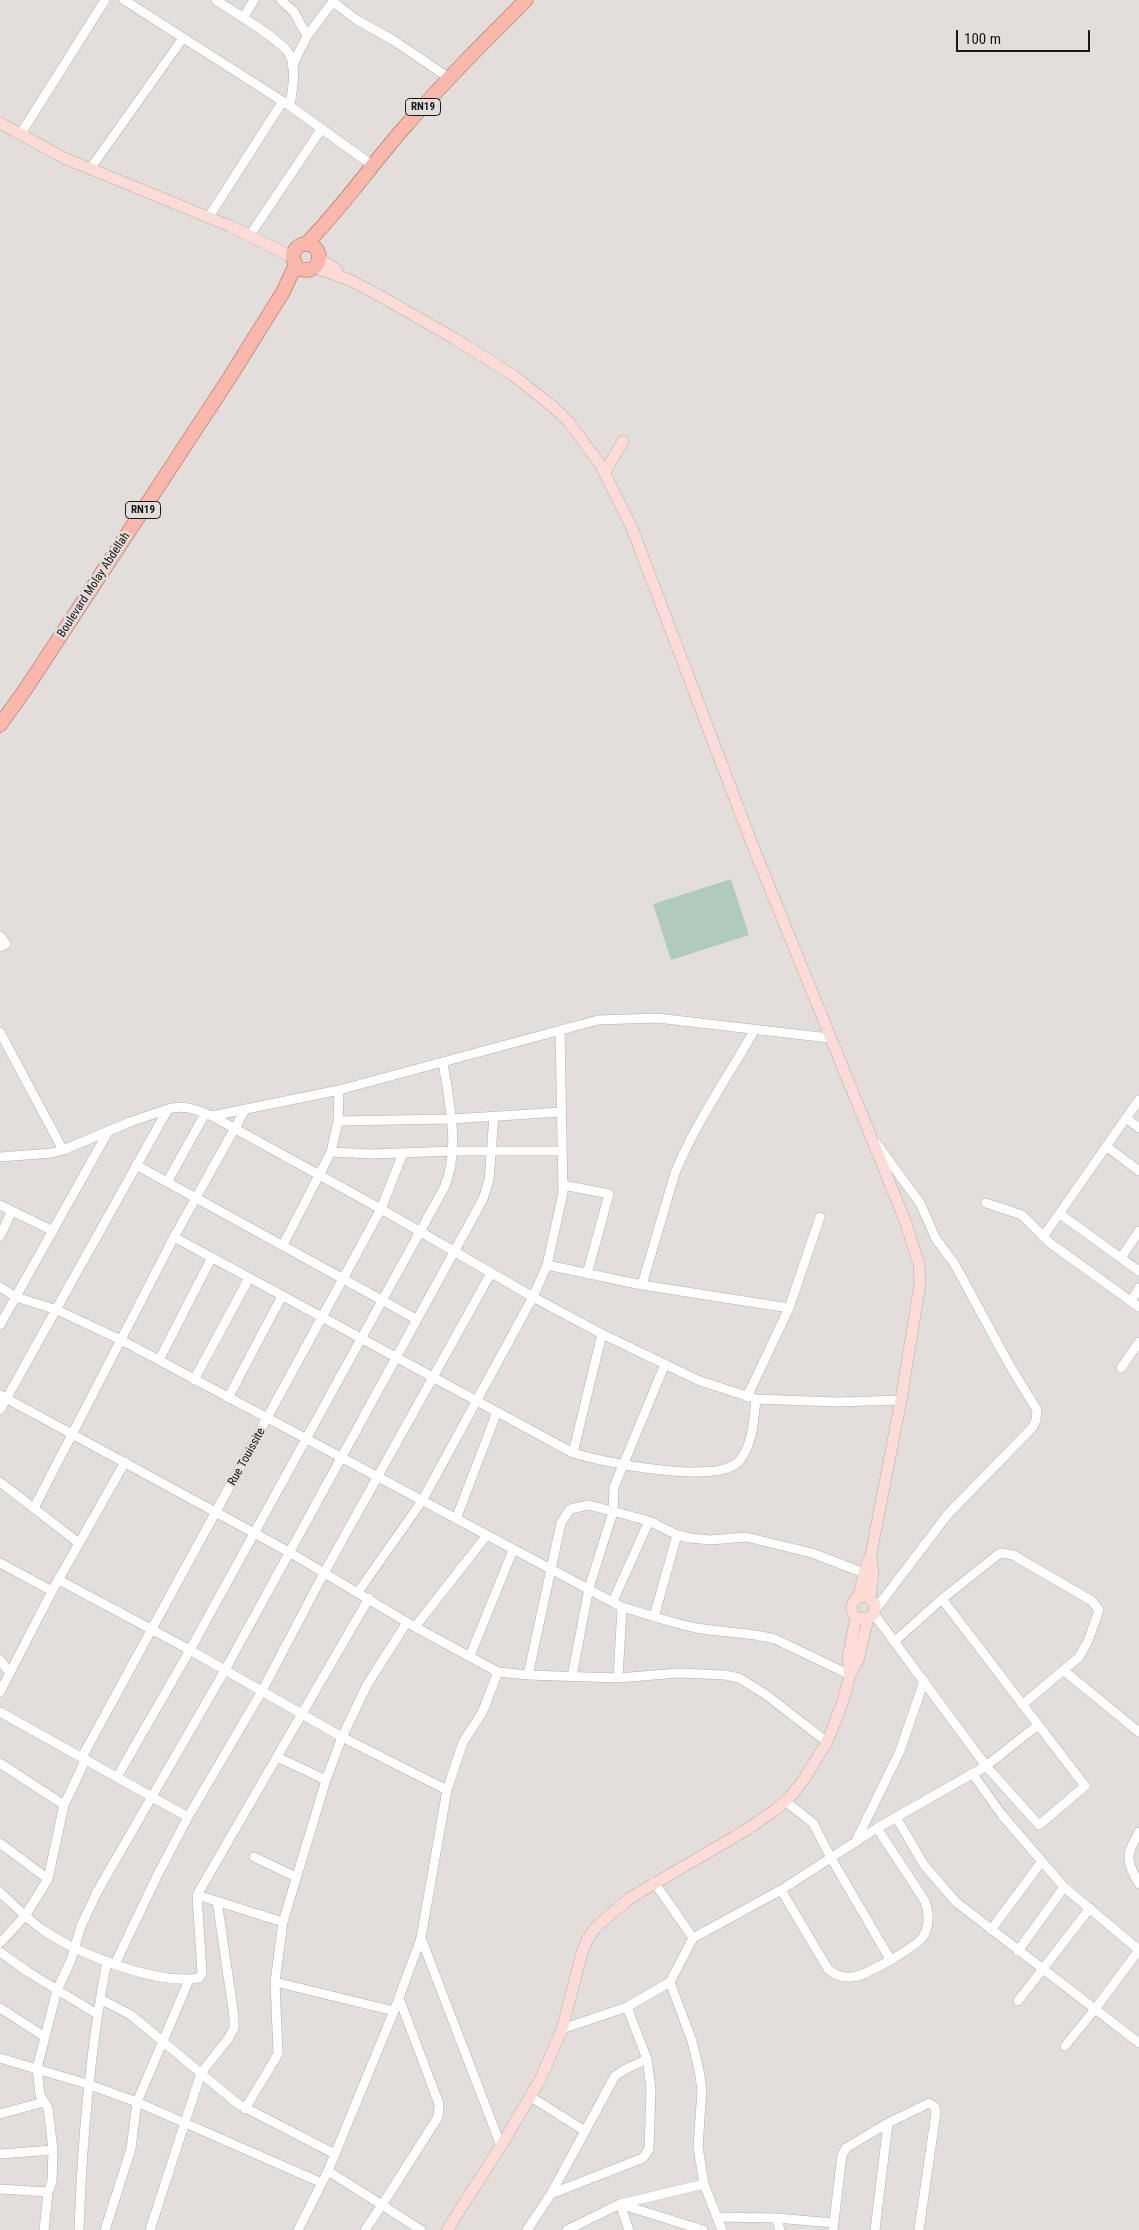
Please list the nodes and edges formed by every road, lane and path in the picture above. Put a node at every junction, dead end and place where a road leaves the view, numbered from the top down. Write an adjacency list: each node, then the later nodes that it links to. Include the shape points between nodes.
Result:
1 (106, 0): 16 (street)
2 (124, 0): 10 (street)
3 (216, 0): 8 (street)
4 (254, 0): 8 (street)
5 (281, 0): 9 (street, via 294,12)
6 (526, 0): 12 (main road, RN19)
7 (333, 1): 9 (street); 12 (street)
8 (243, 18): 11 (street, via 288,52)
9 (307, 36): 11 (street)
10 (183, 38): 13 (street); 18 (street)
11 (292, 66): 13 (street, via 293,82)
12 (449, 78): 17 (main road, RN19)
13 (286, 104): 15 (street); 19 (street)
14 (0, 123): 16 (main road)
15 (322, 128): 17 (street); 20 (street)
16 (20, 135): 18 (main road)
17 (372, 165): 21 (main road, RN19, via 329,221)
18 (90, 169): 19 (main road)
19 (208, 218): 20 (main road)
20 (250, 235): 21 (main road)
21 (306, 258): 23 (main road, via 457,340 514,376 568,421); 24 (main road, Boulevard Molay Abdellah / RN19)
22 (623, 441): 23 (main road)
23 (604, 472): 30 (main road, via 632,528 704,724)
24 (0, 725)
25 (0, 936): 26 (street, via 6,944)
26 (0, 947)
27 (755, 1029): 28 (street, via 632,1018 598,1020); 30 (street); 82 (street, via 682,1156)
28 (560, 1030): 31 (street); 36 (street)
29 (0, 1032): 47 (street)
30 (830, 1038): 45 (main road)
31 (443, 1062): 32 (street); 40 (street)
32 (339, 1090): 35 (street); 41 (street)
33 (1139, 1100): 39 (street)
34 (168, 1109): 37 (street, via 180,1106); 44 (street); 54 (street)
35 (245, 1110): 37 (street); 43 (street)
36 (562, 1112): 38 (street); 49 (street)
37 (209, 1115): 43 (street); 57 (street)
38 (494, 1116): 40 (street); 51 (street)
39 (1126, 1118): 42 (street); 46 (street)
40 (451, 1119): 41 (street); 48 (street)
41 (338, 1121): 50 (street)
42 (1139, 1128)
43 (234, 1129): 56 (street); 59 (street)
44 (110, 1130): 47 (street); 66 (street)
45 (868, 1132): 109 (main road, via 906,1223 919,1264 920,1284); 148 (street, via 920,1203 936,1239 954,1263 1037,1410 1032,1428 948,1514)
46 (1106, 1146): 55 (street); 64 (street)
47 (63, 1150): 53 (street)
48 (453, 1151): 51 (street); 52 (street); 68 (street, via 448,1179)
49 (562, 1151): 51 (street); 58 (street)
50 (331, 1152): 52 (street); 56 (street)
51 (492, 1152): 73 (street, via 483,1199)
52 (403, 1153): 62 (street, Rue Touissite)
53 (0, 1157)
54 (136, 1165): 57 (street); 92 (street)
55 (1139, 1171)
56 (320, 1176): 62 (street); 72 (street)
57 (167, 1182): 59 (street)
58 (563, 1185): 76 (street); 79 (street, via 609,1194)
59 (196, 1197): 70 (street); 72 (street)
60 (986, 1203): 71 (street, via 1018,1212)
61 (0, 1205): 63 (street)
62 (381, 1209): 68 (street); 81 (street, Rue Touissite)
63 (12, 1211): 66 (street); 69 (street)
64 (1060, 1214): 71 (street); 75 (street)
65 (820, 1217): 91 (street)
66 (53, 1231): 85 (street)
67 (1139, 1231): 75 (street)
68 (420, 1233): 73 (street); 88 (street)
69 (0, 1236)
70 (174, 1237): 74 (street); 98 (street)
71 (1044, 1237): 89 (street)
72 (283, 1245): 81 (street)
73 (454, 1252): 78 (street); 94 (street)
74 (212, 1257): 80 (street); 101 (street)
75 (1121, 1258): 77 (street)
76 (547, 1265): 79 (street); 87 (street)
77 (1139, 1271)
78 (491, 1273): 87 (street); 104 (street)
79 (587, 1274): 82 (street)
80 (249, 1278): 86 (street); 105 (street)
81 (344, 1280): 88 (street); 93 (street, Rue Touissite)
82 (642, 1285): 91 (street)
83 (0, 1287): 85 (street)
84 (1139, 1288): 89 (street)
85 (16, 1296): 92 (street); 95 (street)
86 (282, 1296): 93 (street); 107 (street)
87 (532, 1297): 96 (street); 110 (street)
88 (382, 1300): 94 (street); 97 (street)
89 (1130, 1301): 90 (street)
90 (1139, 1307)
91 (789, 1308): 108 (street)
92 (57, 1310): 98 (street); 106 (street)
93 (323, 1318): 97 (street); 113 (street, Rue Touissite)
94 (416, 1319): 100 (street)
95 (0, 1325)
96 (602, 1334): 102 (street); 116 (street)
97 (361, 1338): 100 (street); 115 (street)
98 (121, 1340): 101 (street); 114 (street)
99 (1139, 1342): 103 (street)
100 (395, 1357): 104 (street); 117 (street)
101 (159, 1360): 105 (street)
102 (665, 1364): 108 (street, via 700,1381); 119 (street)
103 (1121, 1368)
104 (432, 1378): 110 (street); 120 (street)
105 (194, 1380): 107 (street)
106 (4, 1397): 111 (street); 114 (street)
107 (228, 1398): 113 (street)
108 (752, 1398): 109 (street, via 837,1402); 119 (street, via 753,1427 740,1461 733,1467 693,1472)
109 (901, 1400): 134 (main road)
110 (475, 1401): 112 (street); 122 (street)
111 (0, 1410)
112 (497, 1412): 116 (street); 126 (street)
113 (269, 1417): 115 (street); 124 (street, Rue Touissite)
114 (72, 1434): 118 (street); 123 (street)
115 (307, 1438): 117 (street); 128 (street)
116 (573, 1453): 119 (street)
117 (341, 1456): 120 (street); 133 (street)
118 (125, 1462): 124 (street); 131 (street)
119 (622, 1464): 125 (street, via 614,1487)
120 (378, 1477): 122 (street); 137 (street)
121 (0, 1482): 123 (street)
122 (422, 1501): 126 (street); 142 (street)
123 (34, 1508): 131 (street)
124 (216, 1512): 128 (street); 153 (street, Rue Touissite)
125 (612, 1512): 127 (street); 136 (street, via 589,1505 570,1509 561,1523); 140 (street)
126 (456, 1519): 129 (street)
127 (649, 1521): 130 (street); 146 (street)
128 (255, 1534): 133 (street); 155 (street)
129 (487, 1535): 132 (street); 152 (street)
130 (677, 1535): 138 (street, via 710,1540 746,1537 812,1553); 149 (street)
131 (79, 1544): 139 (street)
132 (513, 1550): 136 (street); 156 (street)
133 (289, 1552): 137 (street); 158 (street)
134 (871, 1554): 138 (main road); 143 (main road, via 873,1574)
135 (0, 1563): 141 (street)
136 (550, 1568): 140 (street); 163 (street)
137 (324, 1573): 142 (street); 167 (street)
138 (864, 1573): 143 (main road)
139 (59, 1580): 141 (street); 153 (street)
140 (589, 1588): 146 (street); 164 (street)
141 (52, 1591): 161 (street)
142 (358, 1592): 144 (street)
143 (865, 1597): 148 (main road, via 874,1601); 150 (main road, via 855,1598 851,1606)
144 (369, 1598): 151 (street); 171 (street)
145 (942, 1599): 154 (street); 159 (street, via 1000,1553 1013,1555 1084,1596 1096,1604 1098,1616 1084,1650); 169 (street)
146 (613, 1601): 147 (street)
147 (622, 1607): 149 (street); 165 (street)
148 (872, 1614): 150 (main road, via 862,1620); 154 (street); 162 (main road, via 858,1660)
149 (654, 1617): 162 (street, via 699,1628 769,1638)
150 (856, 1618): 162 (main road, via 848,1657)
151 (407, 1622): 152 (street); 174 (street, via 367,1685)
152 (415, 1627): 156 (street)
153 (150, 1629): 155 (street); 177 (street, Rue Touissite)
154 (895, 1641): 166 (street)
155 (190, 1650): 158 (street); 181 (street)
156 (470, 1656): 160 (street)
157 (0, 1660): 161 (street)
158 (225, 1670): 167 (street); 184 (street)
159 (1063, 1670): 169 (street); 173 (street)
160 (498, 1672): 163 (street); 183 (street, via 482,1713 464,1742)
161 (10, 1673): 168 (street)
162 (850, 1674): 175 (main road, via 844,1701)
163 (528, 1675): 164 (street)
164 (572, 1676): 165 (street)
165 (618, 1678): 175 (street, via 678,1673 738,1678 781,1705)
166 (924, 1682): 179 (street); 192 (street, via 900,1751)
167 (262, 1691): 171 (street); 187 (street)
168 (0, 1692)
169 (1022, 1704): 172 (street)
170 (0, 1712): 177 (street)
171 (303, 1715): 174 (street); 176 (street)
172 (1038, 1725): 179 (street); 179 (street, via 1085,1786 1039,1825)
173 (1139, 1732)
174 (342, 1738): 182 (street); 183 (street)
175 (826, 1742): 185 (main road, via 804,1779)
176 (277, 1757): 182 (street); 203 (street)
177 (84, 1758): 181 (street); 186 (street, Rue Touissite)
178 (0, 1763): 186 (street)
179 (986, 1766): 180 (street)
180 (972, 1773): 188 (street); 195 (street, via 1002,1815)
181 (117, 1777): 184 (street)
182 (326, 1780): 196 (street)
183 (447, 1790): 209 (street)
184 (152, 1796): 187 (street); 212 (street, via 97,1892 80,1926)
185 (785, 1801): 194 (street, via 814,1823); 198 (main road, via 746,1830)
186 (64, 1805): 197 (street, Rue Touissite)
187 (188, 1817): 217 (street)
188 (896, 1817): 189 (street); 208 (street, via 940,1886)
189 (877, 1828): 192 (street); 216 (street, via 925,1901 928,1918 924,1936 918,1943)
190 (1139, 1832): 199 (street, via 1130,1847 1128,1863)
191 (0, 1843): 197 (street)
192 (855, 1843): 194 (street)
193 (254, 1857): 196 (street)
194 (831, 1858): 201 (street); 216 (street)
195 (1042, 1861): 200 (street); 208 (street)
196 (296, 1878): 207 (street)
197 (48, 1879): 206 (street, Rue Touissite)
198 (654, 1882): 210 (street); 231 (main road, via 604,1918 587,1940)
199 (1139, 1884)
200 (1064, 1887): 205 (street); 214 (street)
201 (781, 1890): 210 (street); 216 (street, via 834,1974 854,1977)
202 (0, 1892): 206 (street)
203 (197, 1895): 204 (street); 219 (street, via 202,1973 199,1978)
204 (216, 1901): 207 (street); 239 (street, via 234,2028)
205 (1090, 1908): 213 (street); 218 (street)
206 (25, 1916): 211 (street, Rue Touissite); 212 (street, via 55,1938)
207 (283, 1922): 220 (street)
208 (991, 1930): 214 (street)
209 (421, 1938): 223 (street); 249 (street)
210 (693, 1938): 221 (street)
211 (0, 1943)
212 (74, 1947): 217 (street); 222 (street)
213 (1139, 1950): 228 (street)
214 (1018, 1951): 218 (street)
215 (0, 1952): 222 (street)
216 (890, 1959)
217 (111, 1963): 219 (street, via 134,1971); 224 (street)
218 (1043, 1970): 225 (street); 228 (street)
219 (188, 1980): 233 (street)
220 (275, 1982): 229 (street); 244 (street, via 278,2054)
221 (670, 1982): 226 (street); 255 (street, via 699,2070 702,2090 698,2147)
222 (57, 1990): 230 (street); 232 (street)
223 (399, 1998): 229 (street); 260 (street, via 439,2111 438,2118)
224 (100, 1999): 230 (street); 233 (street, via 131,2015)
225 (1018, 2001)
226 (627, 2007): 231 (street); 237 (street)
227 (0, 2008): 232 (street)
228 (1095, 2010): 234 (street); 235 (street)
229 (394, 2011): 252 (street)
230 (97, 2014): 240 (street)
231 (562, 2029): 241 (main road)
232 (45, 2037): 238 (street)
233 (162, 2042): 239 (street); 243 (street)
234 (1139, 2043)
235 (1065, 2046)
236 (0, 2058): 238 (street)
237 (646, 2059): 248 (street, via 616,2076); 258 (street, via 651,2088 647,2154)
238 (37, 2068): 240 (street); 242 (street, via 40,2095)
239 (201, 2073): 244 (street); 246 (street)
240 (87, 2084): 243 (street); 265 (street)
241 (531, 2097): 248 (street); 249 (main road)
242 (44, 2102): 245 (street); 250 (street, via 48,2108)
243 (138, 2102): 246 (street); 266 (street, via 132,2149)
244 (245, 2109): 252 (street)
245 (0, 2114)
246 (184, 2122): 254 (street); 267 (street)
247 (888, 2123): 263 (street, via 846,2148 842,2155); 278 (street); 279 (street, via 929,2103 935,2107)
248 (585, 2131): 258 (street)
249 (501, 2146): 271 (main road)
250 (53, 2150): 251 (street); 257 (street, via 52,2182)
251 (0, 2154)
252 (335, 2154): 253 (street)
253 (328, 2171): 254 (street); 260 (street)
254 (322, 2183): 268 (street)
255 (704, 2184): 259 (street); 261 (street)
256 (0, 2189): 257 (street)
257 (48, 2192): 264 (street)
258 (550, 2194): 272 (street)
259 (620, 2204): 273 (street); 274 (street); 275 (street)
260 (382, 2205): 269 (street); 270 (street)
261 (718, 2217): 262 (street); 276 (street)
262 (776, 2218): 263 (street); 277 (street)
263 (833, 2226)
264 (44, 2230)
265 (79, 2230)
266 (105, 2230)
267 (150, 2230)
268 (298, 2230)
269 (366, 2230)
270 (421, 2230)
271 (447, 2230)
272 (527, 2230)
273 (567, 2230)
274 (629, 2230)
275 (703, 2230)
276 (722, 2230)
277 (780, 2230)
278 (875, 2230)
279 (919, 2230)

